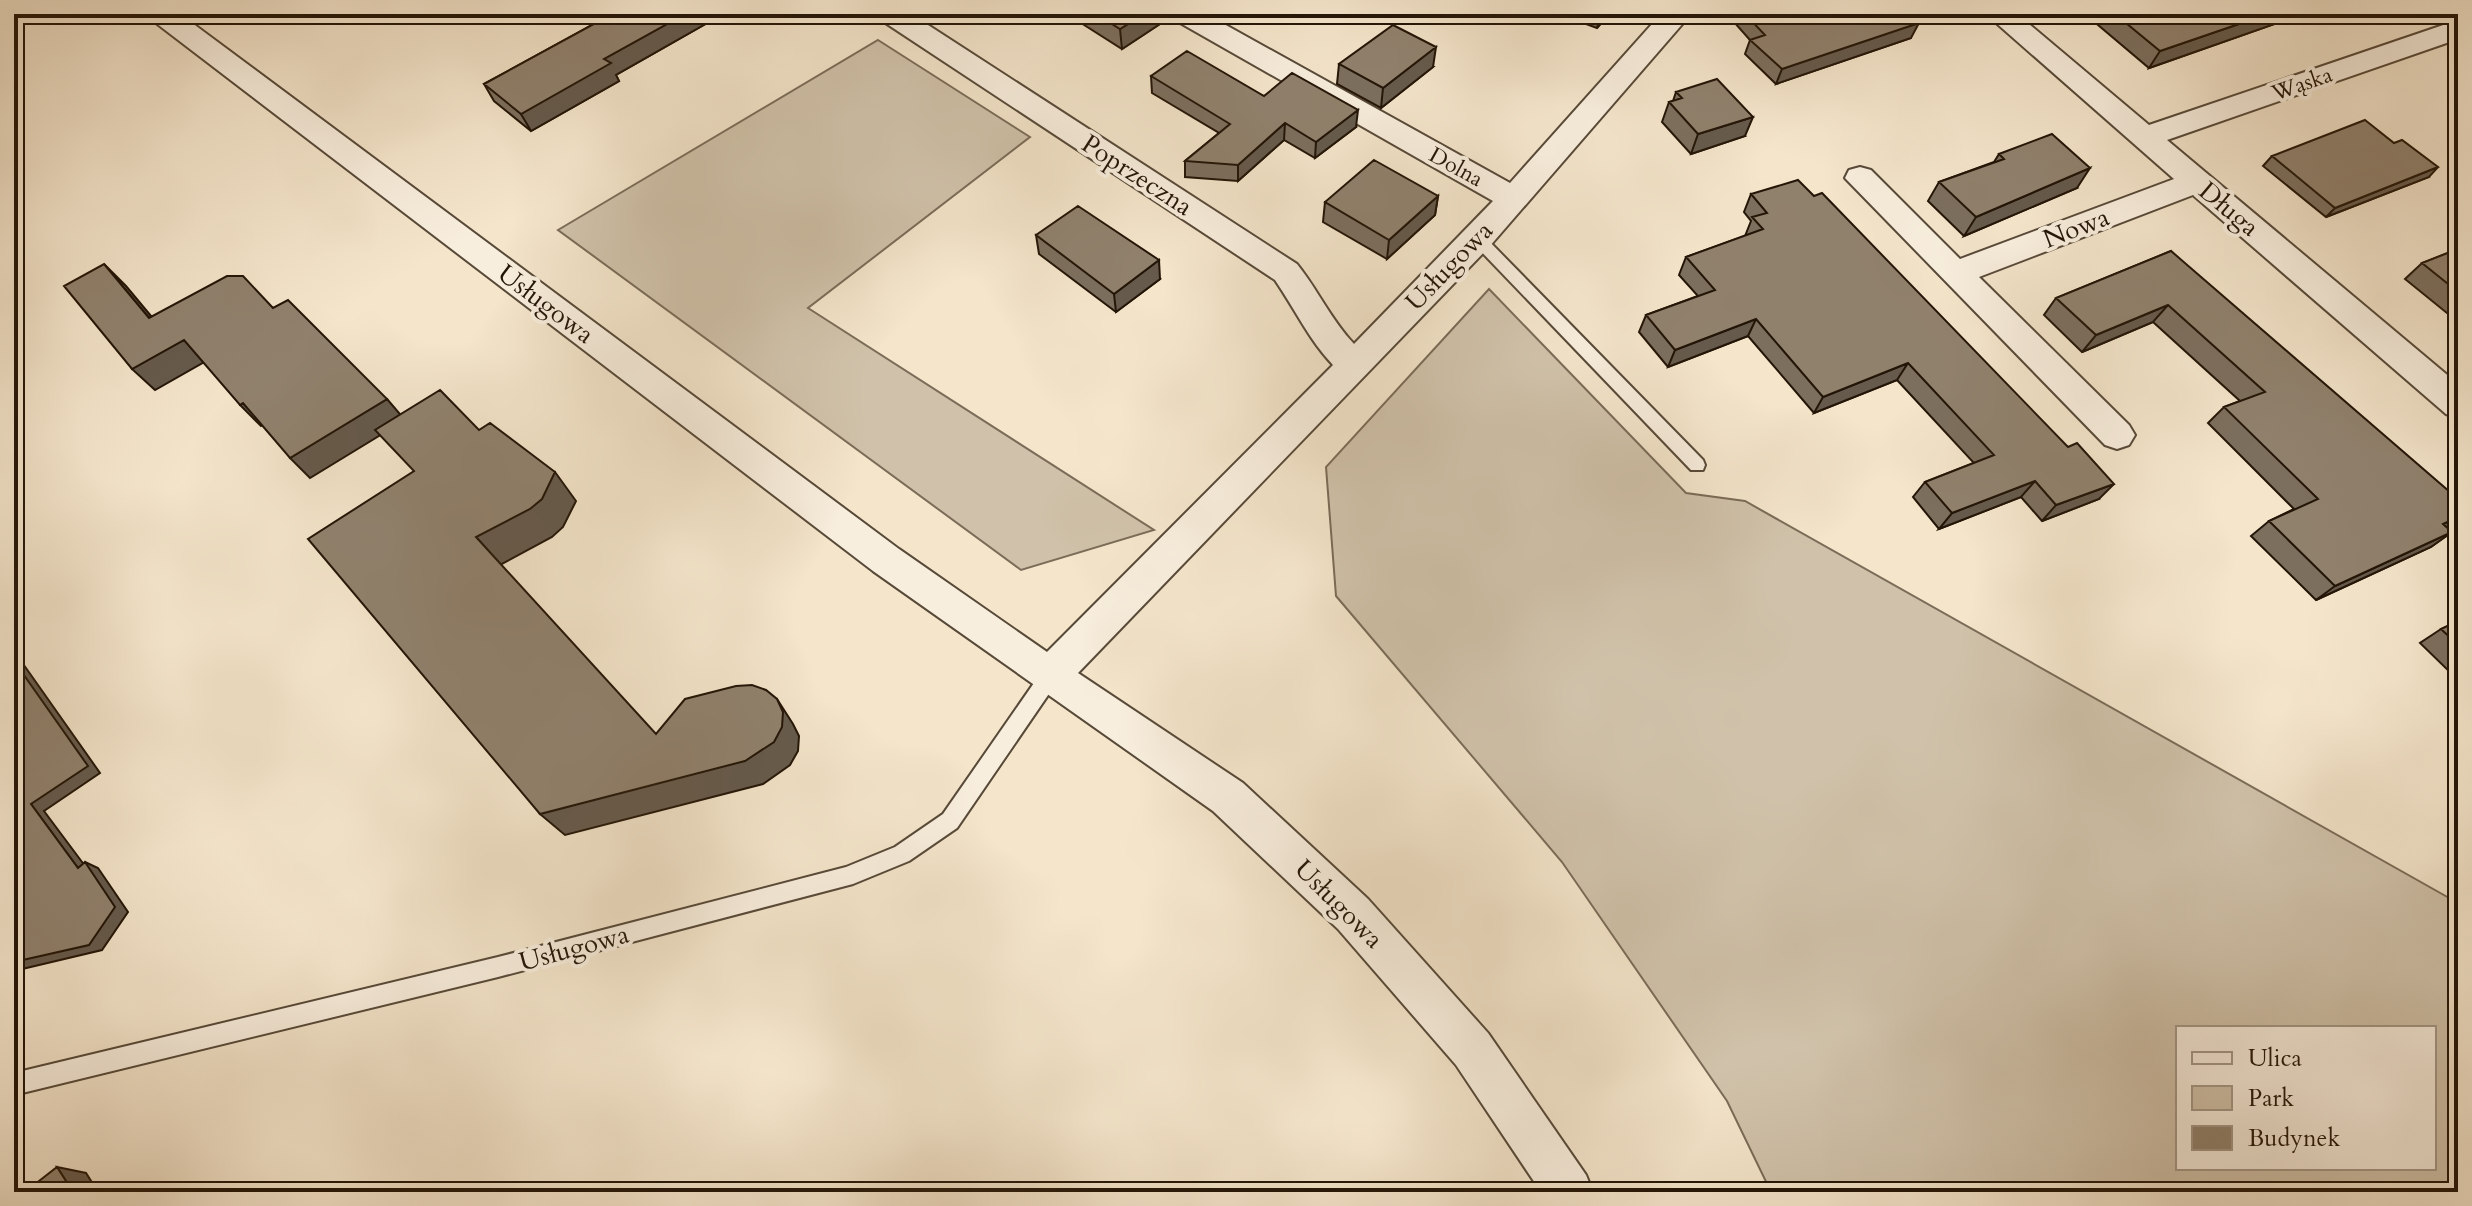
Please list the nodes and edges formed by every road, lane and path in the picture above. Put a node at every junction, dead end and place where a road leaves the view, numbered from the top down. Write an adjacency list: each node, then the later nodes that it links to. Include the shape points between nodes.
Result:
1 (162, 14): 18 (street, Usługowa, via 886,560)
2 (891, 14): 14 (street, Poprzeczna, via 1286,272 1325,335)
3 (1185, 14): 11 (street, Dolna)
4 (1677, 14): 11 (street, Dolna)
5 (2000, 14): 8 (street, Długa)
6 (2420, 14): 7 (street)
7 (2454, 34): 8 (street, Wąska)
8 (2145, 137): 10 (street, Długa)
9 (1860, 178): 13 (street)
10 (2197, 182): 13 (street, Nowa); 15 (street, Długa)
11 (1512, 198): 12 (street, Usługowa)
12 (1478, 239): 14 (street, Usługowa); 17 (lane)
13 (1956, 273): 16 (street)
14 (1354, 365): 18 (street, Usługowa)
15 (2458, 404)
16 (2117, 435)
17 (1697, 465)
18 (1050, 676): 19 (lane, Usługowa, via 950,821 902,854 846,877); 20 (street, Usługowa, via 1228,797 1353,914 1472,1049)
19 (14, 1084)
20 (1569, 1192)

